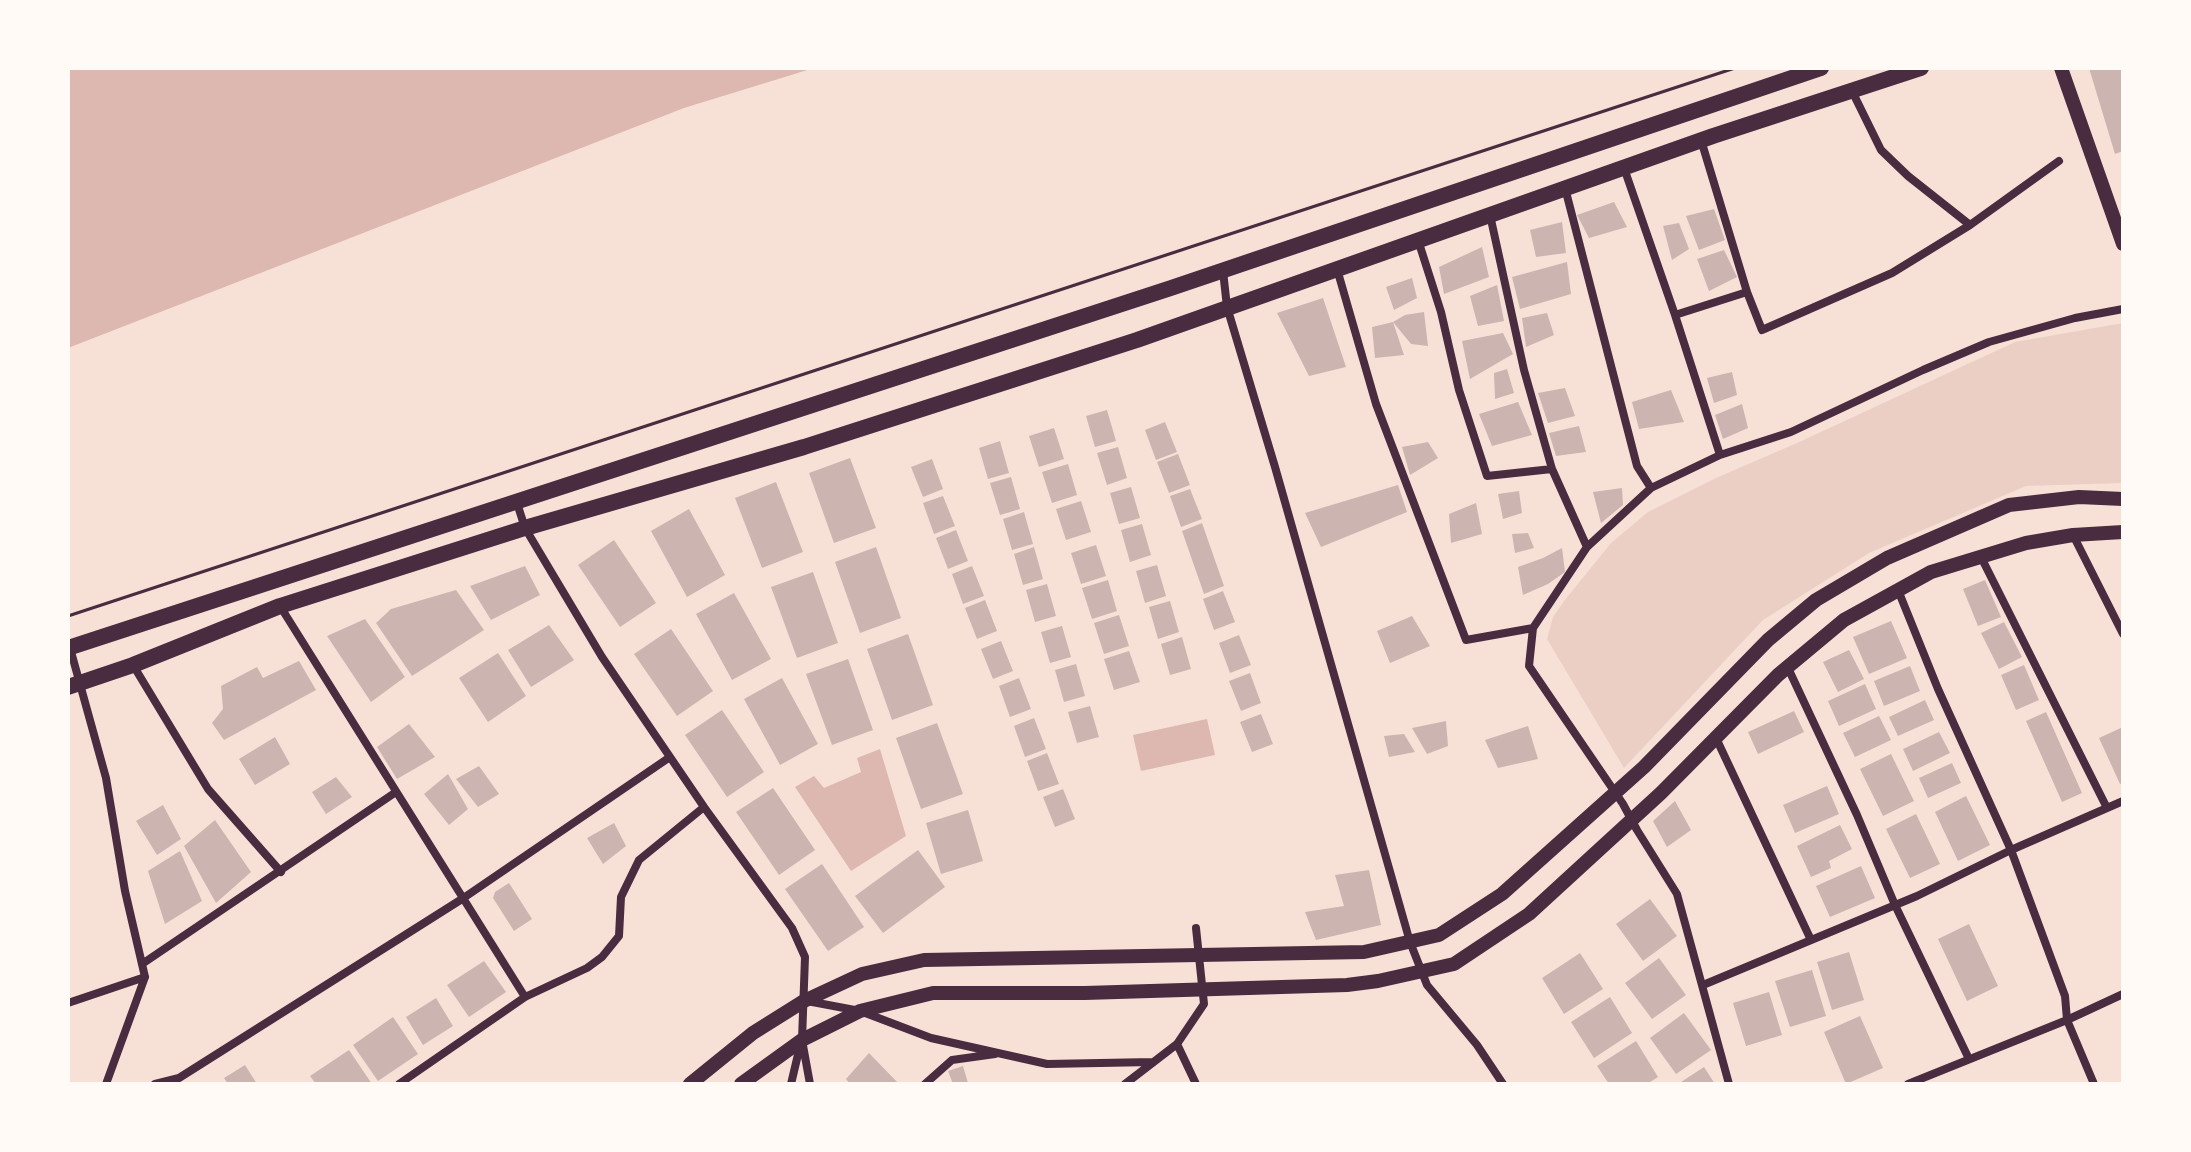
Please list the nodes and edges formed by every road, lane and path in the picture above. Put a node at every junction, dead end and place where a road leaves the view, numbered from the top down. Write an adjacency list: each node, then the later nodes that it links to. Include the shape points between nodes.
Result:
1 (1735, 68): 32 (path)
2 (1821, 68): 15 (main road)
3 (1921, 68): 5 (main road)
4 (2061, 68): 13 (main road)
5 (1852, 91): 6 (main road); 11 (street, via 1881,150)
6 (1701, 140): 8 (main road); 16 (street)
7 (2059, 161): 11 (street)
8 (1624, 168): 9 (main road); 19 (street)
9 (1565, 188): 10 (main road); 22 (street, via 1637,466)
10 (1490, 215): 12 (main road); 21 (street)
11 (1970, 225): 16 (street, via 1892,273 1762,330)
12 (1418, 240): 14 (main road); 21 (street, via 1487,476)
13 (2123, 244)
14 (1336, 269): 17 (main road); 33 (street, via 1376,404 1466,640)
15 (1223, 271): 17 (street); 24 (main road)
16 (1747, 292): 19 (street)
17 (1227, 307): 25 (main road, via 804,447); 53 (street)
18 (2123, 309): 20 (street, via 1989,342 1791,432)
19 (1675, 315): 20 (street)
20 (1720, 455): 22 (street)
21 (1552, 469): 28 (street)
22 (1651, 488): 28 (street)
23 (2123, 499): 42 (main road, via 2079,497 2009,505 1887,558 1816,600 1768,640)
24 (517, 503): 25 (street); 35 (main road)
25 (525, 528): 31 (main road); 40 (street)
26 (2123, 532): 27 (main road)
27 (2073, 535): 29 (main road); 34 (street)
28 (1587, 547): 33 (street)
29 (1981, 557): 30 (main road, via 1931,572); 45 (street)
30 (1898, 590): 37 (main road, via 1844,620); 47 (street)
31 (280, 606): 36 (main road); 41 (street)
32 (68, 616)
33 (1533, 628): 42 (street, via 1529,666)
34 (2123, 634)
35 (69, 647): 38 (street)
36 (133, 665): 38 (main road); 48 (street, via 208,789)
37 (1788, 668): 39 (main road); 50 (street)
38 (74, 685): 55 (street, via 106,778)
39 (1716, 738): 46 (main road); 52 (street)
40 (670, 757): 44 (street); 49 (street)
41 (396, 792): 48 (street); 49 (street)
42 (1619, 798): 46 (street); 53 (main road, via 1502,894 1439,935)
43 (2123, 801): 45 (street)
44 (704, 807): 61 (street, via 639,860 621,897 619,936 602,957); 62 (street, via 792,928 805,957)
45 (2107, 808): 47 (street)
46 (1632, 820): 56 (main road, via 1529,914 1454,964); 58 (street, via 1677,894)
47 (2011, 850): 50 (street); 65 (street, via 2065,996)
48 (281, 872): 55 (street)
49 (462, 899): 61 (street); 71 (street)
50 (1895, 905): 52 (street); 69 (street)
51 (1196, 928): 54 (street)
52 (1811, 940): 58 (street)
53 (1410, 942): 54 (main road, via 1364,952); 56 (street)
54 (1199, 955): 59 (street); 62 (main road, via 924,960 862,974)
55 (142, 964): 57 (street)
56 (1421, 972): 59 (main road, via 1347,985); 82 (street)
57 (145, 977): 63 (street); 72 (street)
58 (1703, 985): 83 (street)
59 (1203, 989): 64 (main road, via 933,993); 67 (street, via 1204,1004)
60 (2123, 994): 65 (street)
61 (525, 997): 74 (street)
62 (804, 1001): 64 (street); 66 (street); 75 (main road, via 753,1033)
63 (68, 1003)
64 (860, 1011): 66 (main road); 68 (street, via 931,1038)
65 (2067, 1020): 69 (street); 85 (street)
66 (802, 1040): 76 (main road); 77 (street); 78 (street)
67 (1177, 1044): 70 (street); 81 (street)
68 (1000, 1053): 70 (street, via 1047,1064); 79 (street, via 952,1060)
69 (1969, 1059): 84 (street)
70 (1153, 1062): 80 (street)
71 (170, 1082): 73 (street)
72 (106, 1084)
73 (155, 1084)
74 (399, 1084)
75 (690, 1084)
76 (741, 1084)
77 (791, 1084)
78 (810, 1084)
79 (925, 1084)
80 (1125, 1084)
81 (1196, 1084)
82 (1503, 1084)
83 (1729, 1084)
84 (1908, 1084)
85 (2094, 1084)

